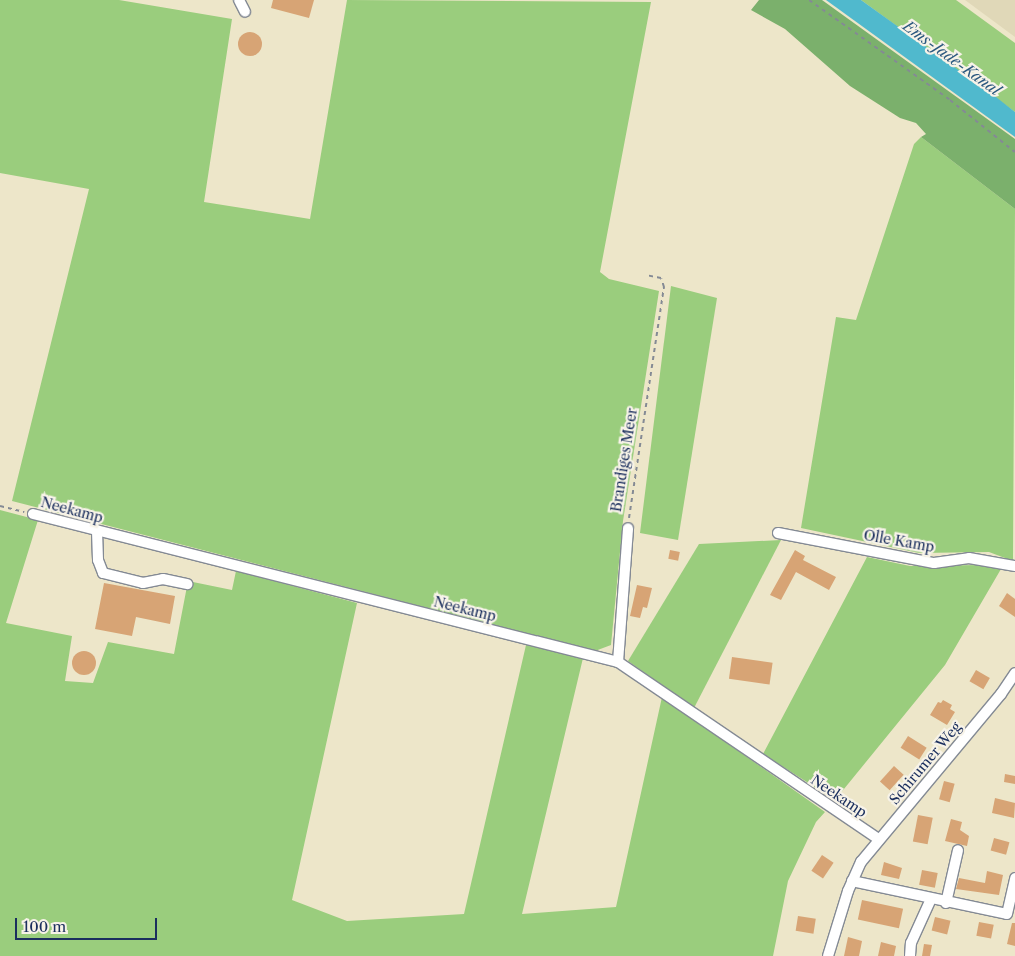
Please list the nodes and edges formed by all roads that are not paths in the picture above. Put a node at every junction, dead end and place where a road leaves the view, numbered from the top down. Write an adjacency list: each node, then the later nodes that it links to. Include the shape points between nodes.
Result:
1 (239, 0): 2 (street)
2 (245, 12)
3 (33, 514): 5 (street, Neekamp)
4 (628, 528): 9 (street, Brandiges Meer)
5 (98, 531): 8 (street, via 98,560 103,573 142,583 163,580); 9 (street, Neekamp)
6 (778, 533): 7 (street, Olle Kamp, via 934,563 969,558)
7 (1015, 566)
8 (187, 584)
9 (618, 662): 11 (street, Neekamp)
10 (1015, 673): 11 (street, Schirumer Weg, via 1001,694)
11 (878, 839): 14 (street, Schirumer Weg)
12 (958, 850): 16 (street)
13 (1015, 878): 16 (street, via 1007,914)
14 (852, 881): 15 (street); 17 (street, Schirumer Weg)
15 (931, 899): 16 (street); 18 (street, via 911,943)
16 (946, 903)
17 (828, 956)
18 (910, 956)

